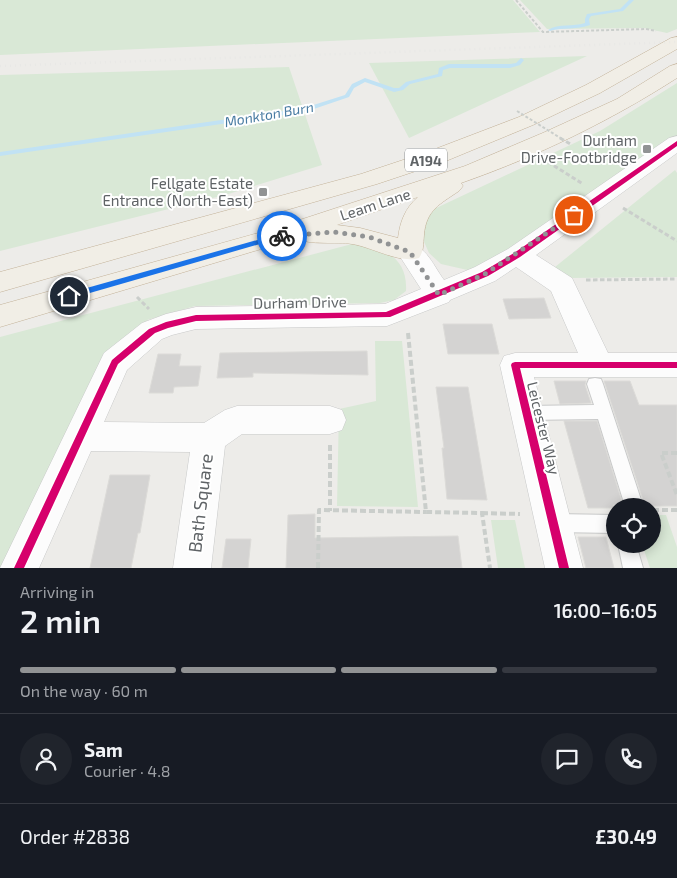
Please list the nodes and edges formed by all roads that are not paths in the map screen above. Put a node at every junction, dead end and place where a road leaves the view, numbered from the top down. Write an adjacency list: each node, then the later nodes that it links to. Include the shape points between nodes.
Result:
1 (670, 37): 8 (highway, Leam Lane / A194, via 601,84 526,121 438,156 369,179)
2 (677, 70): 4 (highway, Leam Lane / A194, via 624,104)
3 (677, 142): 7 (street, Durham Drive, via 596,192)
4 (473, 171): 5 (highway, Leam Lane / A194); 6 (highway, A194, via 426,203 416,214 411,225)
5 (278, 236): 6 (highway, A194, via 334,232 369,237); 10 (highway, Leam Lane / A194)
6 (410, 252): 9 (street)
7 (517, 255): 9 (street, Durham Drive); 12 (street, via 562,285)
8 (0, 282)
9 (439, 295): 16 (street, Durham Drive, via 387,315 196,318 166,325 152,331 115,362)
10 (0, 316)
11 (677, 365): 12 (street, Leicester Way)
12 (597, 374): 13 (lane); 14 (street, Leicester Way, via 515,365)
13 (604, 412): 14 (lane); 18 (lane)
14 (526, 413): 19 (street, Leicester Way)
15 (330, 420): 17 (street, Bath Square, via 237,420)
16 (81, 436): 17 (street, Bath Square); 22 (street, Durham Drive)
17 (208, 438): 23 (street, Bath Square)
18 (631, 498)
19 (552, 518): 20 (lane); 24 (street, Leicester Way)
20 (606, 523)
21 (629, 553): 25 (lane)
22 (19, 568)
23 (192, 568)
24 (564, 568)
25 (633, 568)

